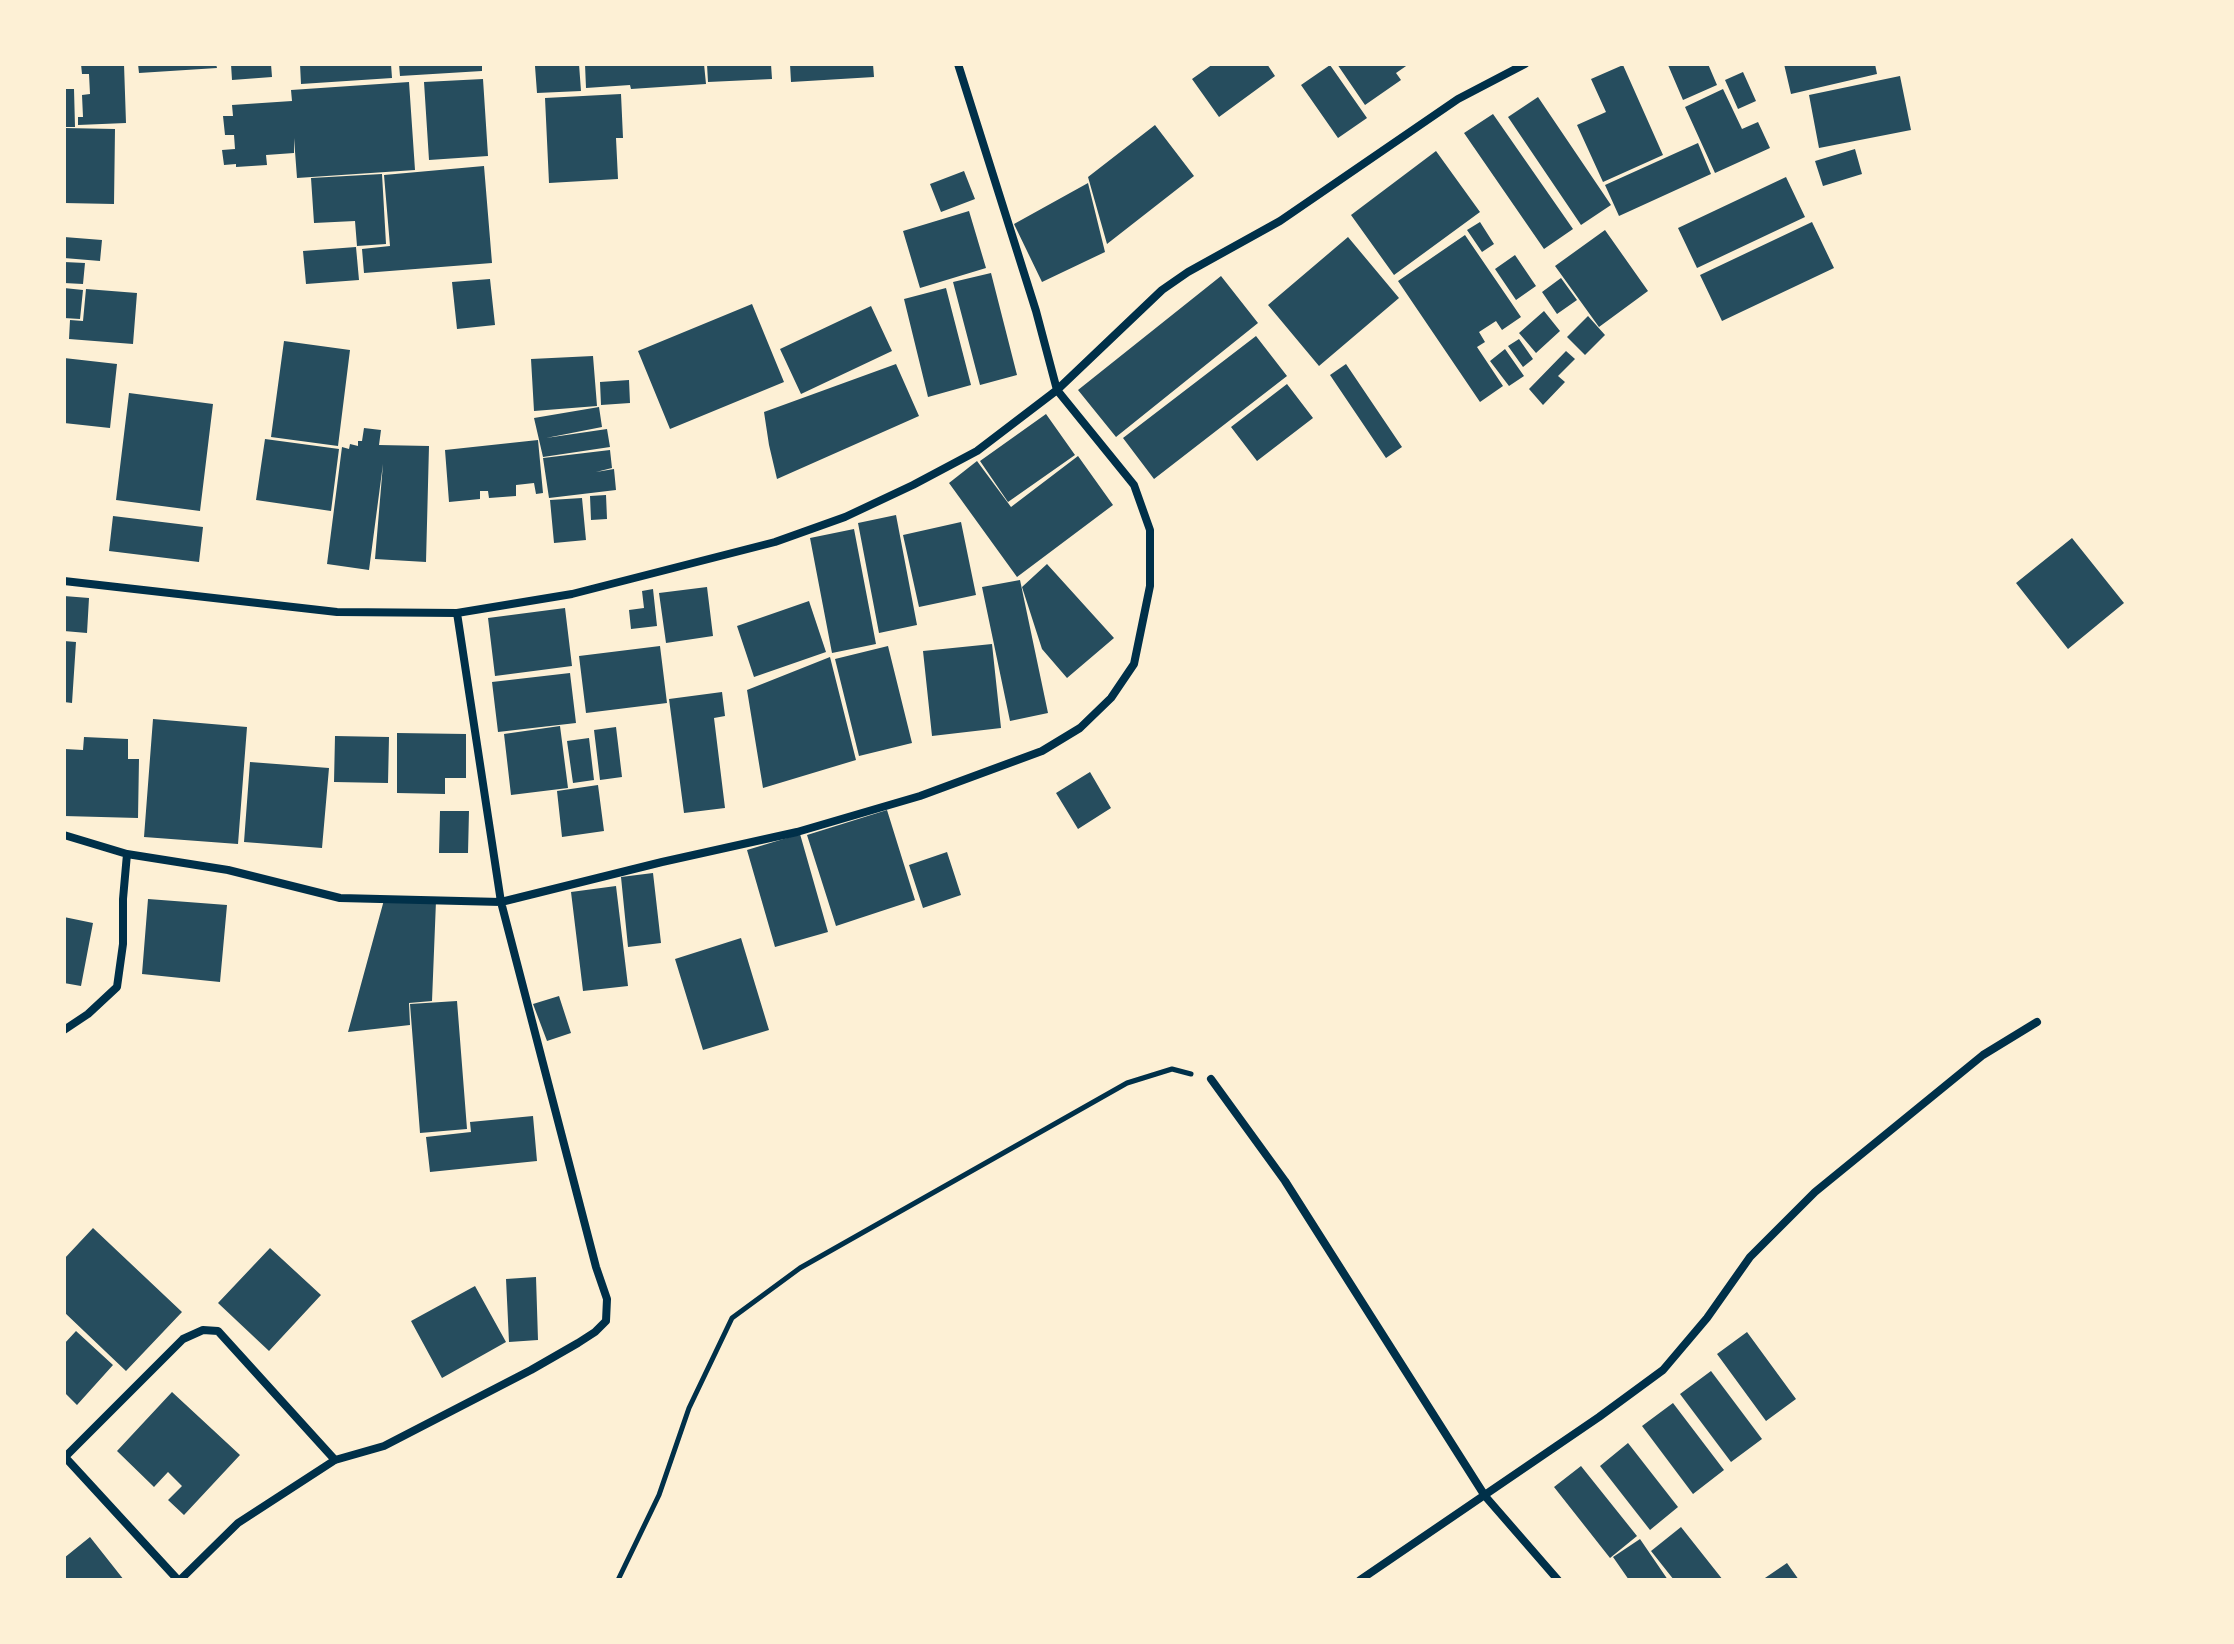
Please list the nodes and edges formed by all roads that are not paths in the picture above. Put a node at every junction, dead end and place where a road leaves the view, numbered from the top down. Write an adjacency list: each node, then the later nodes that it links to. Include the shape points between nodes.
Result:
1 (958, 64): 3 (street)
2 (1525, 64): 3 (street, via 1458,99 1280,221 1162,290)
3 (1057, 390): 5 (street, via 977,451 845,517 675,569 572,594); 8 (street, via 1134,485 1150,530 1150,586 1134,664 1111,698 1080,728 1042,751 920,796 797,832)
4 (64, 581): 5 (street, via 337,612)
5 (457, 613): 8 (street)
6 (64, 835): 7 (street)
7 (127, 854): 8 (street, via 228,870 340,898); 10 (street, via 117,987)
8 (501, 902): 13 (street, via 607,1299 606,1321 531,1370 384,1446)
9 (2037, 1022): 14 (street, via 1983,1055 1815,1192 1750,1257 1663,1370)
10 (64, 1030)
11 (1211, 1079): 14 (street, via 1285,1181)
12 (65, 1456): 13 (street, via 183,1339 203,1330 218,1331); 15 (street)
13 (335, 1460): 15 (street, via 238,1523)
14 (1485, 1496): 16 (street); 17 (street)
15 (179, 1580)
16 (1360, 1580)
17 (1558, 1580)

